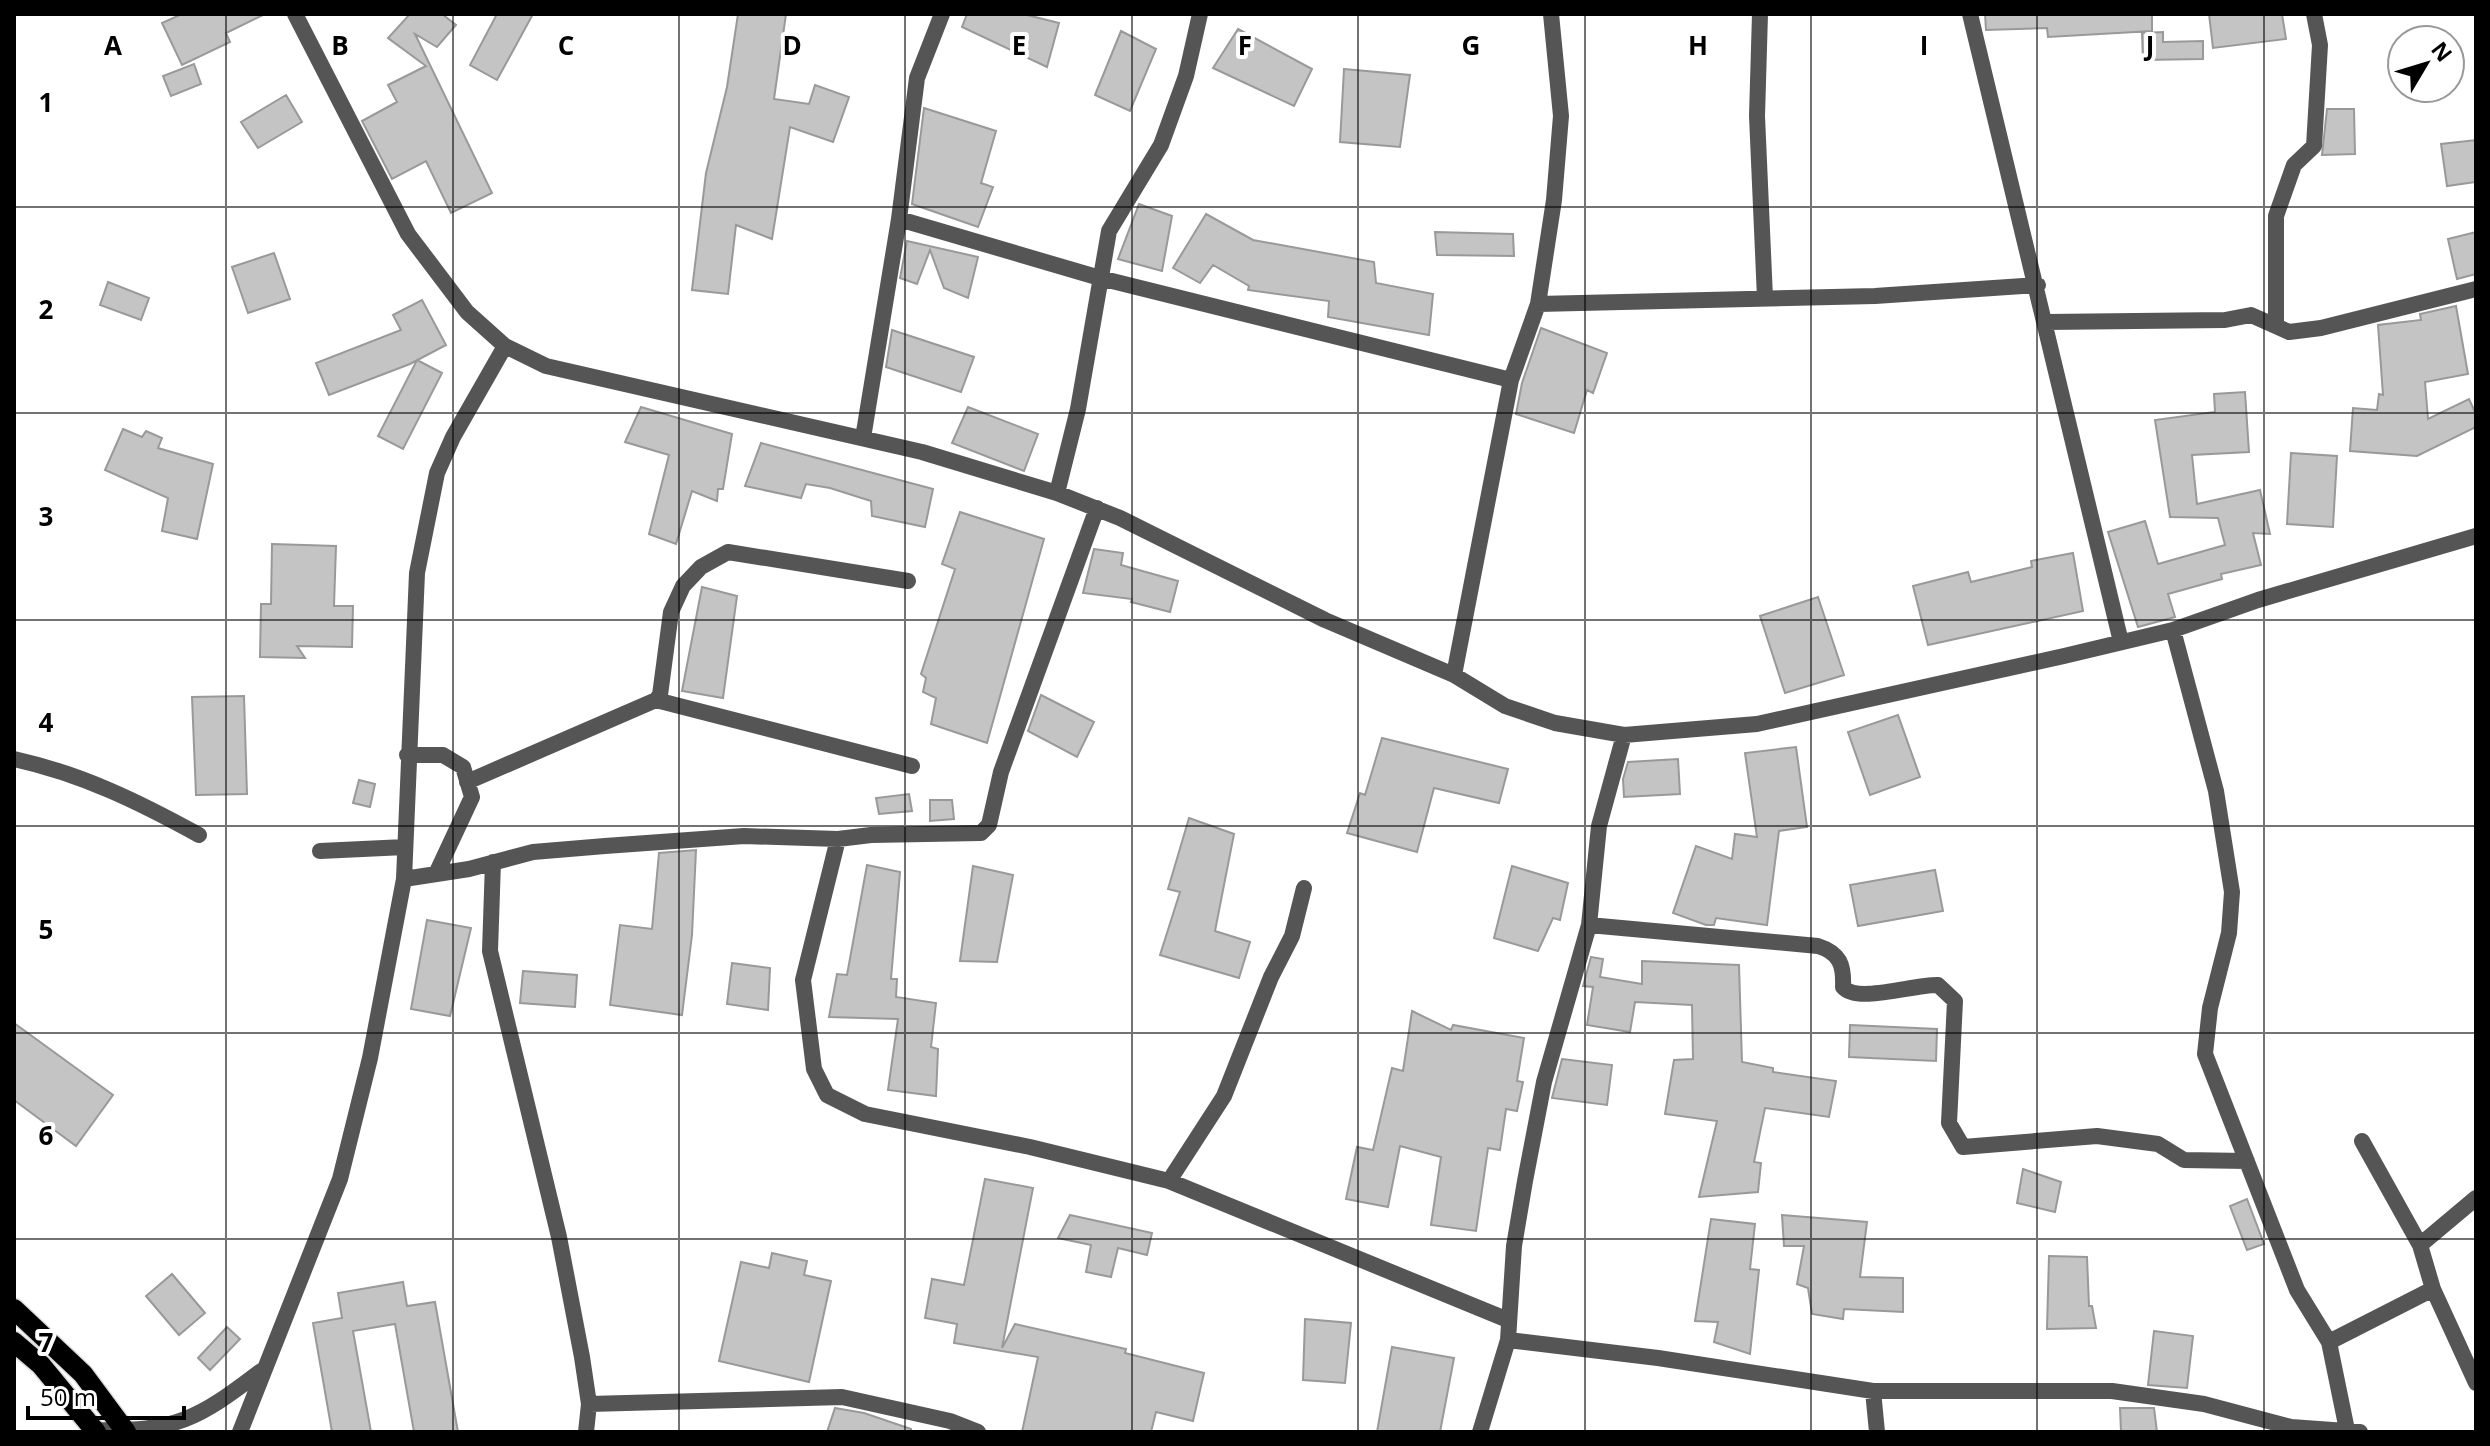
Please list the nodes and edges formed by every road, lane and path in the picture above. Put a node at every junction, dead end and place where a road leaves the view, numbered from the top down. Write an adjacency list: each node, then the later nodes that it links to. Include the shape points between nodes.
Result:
1 (295, 14): 16 (street, via 408,234 467,312)
2 (942, 14): 8 (street, via 917,78)
3 (1200, 14): 9 (street, via 1186,76 1161,145 1109,231)
4 (1551, 14): 13 (street, via 1561,116)
5 (1760, 14): 12 (street, via 1757,116)
6 (1970, 14): 10 (street)
7 (2314, 14): 15 (street, via 2320,45 2314,146 2294,165 2276,216)
8 (899, 219): 9 (street); 18 (street)
9 (1100, 278): 17 (street); 19 (street, via 1078,409)
10 (2038, 285): 12 (street); 14 (street)
11 (2476, 289): 15 (street, via 2321,328 2289,332)
12 (1765, 298): 13 (street)
13 (1538, 304): 17 (street)
14 (2046, 322): 15 (street, via 2225,320 2251,315); 24 (street)
15 (2276, 324)
16 (505, 346): 18 (street, via 546,366); 28 (street, via 437,473 417,573)
17 (1511, 380): 25 (street)
18 (863, 438): 19 (street)
19 (1057, 493): 20 (street)
20 (1097, 508): 25 (street, via 1325,620); 33 (street, via 1001,772 989,825 969,836)
21 (2476, 536): 23 (street)
22 (908, 581): 26 (street, via 728,552 701,567 683,586 671,612)
23 (2173, 630): 24 (street); 42 (street, via 2216,791 2232,892 2205,1054)
24 (2121, 642): 27 (street, via 1757,724)
25 (1454, 675): 27 (street, via 1505,706 1555,723)
26 (656, 700): 30 (street); 31 (street)
27 (1624, 735): 40 (street, via 1599,826)
28 (407, 755): 31 (street, via 443,755 463,767); 34 (street)
29 (14, 759): 32 (street, via 121,792)
30 (912, 766)
31 (467, 782): 37 (street, via 472,797)
32 (199, 835)
33 (838, 839): 36 (street, via 744,836 533,852); 43 (street, via 803,980 814,1069 827,1095 865,1114)
34 (405, 847): 35 (street); 38 (street)
35 (320, 851)
36 (493, 862): 37 (street); 55 (street, via 490,951 559,1237)
37 (436, 874): 38 (street)
38 (404, 879): 52 (street, via 370,1058 340,1179)
39 (1304, 888): 43 (street, via 1292,936 1224,1096)
40 (1589, 925): 42 (street, via 1818,946 1838,957 1846,992 1861,995 1938,985 1955,1001 1949,1123 1963,1147 2097,1136 2158,1144 2184,1160); 48 (street, via 1544,1082 1514,1246)
41 (2362, 1141): 45 (street)
42 (2247, 1161): 51 (street, via 2297,1290)
43 (1169, 1181): 48 (street)
44 (2476, 1198): 45 (street)
45 (2420, 1245): 46 (street)
46 (2433, 1289): 51 (street); 53 (street)
47 (14, 1309): 59 (main road, via 83,1374)
48 (1508, 1320): 49 (street)
49 (1508, 1340): 54 (street); 63 (street)
50 (14, 1342): 57 (main road, via 41,1365)
51 (2329, 1342): 58 (street)
52 (262, 1370): 59 (street, via 194,1418); 60 (street)
53 (2476, 1383)
54 (1873, 1391): 56 (street, via 2112,1391 2204,1404); 64 (street)
55 (589, 1404): 61 (street); 62 (street, via 842,1397)
56 (2269, 1426): 58 (street)
57 (96, 1431): 59 (street)
58 (2354, 1431)
59 (126, 1432)
60 (240, 1432)
61 (586, 1432)
62 (978, 1432)
63 (1480, 1432)
64 (1877, 1432)

